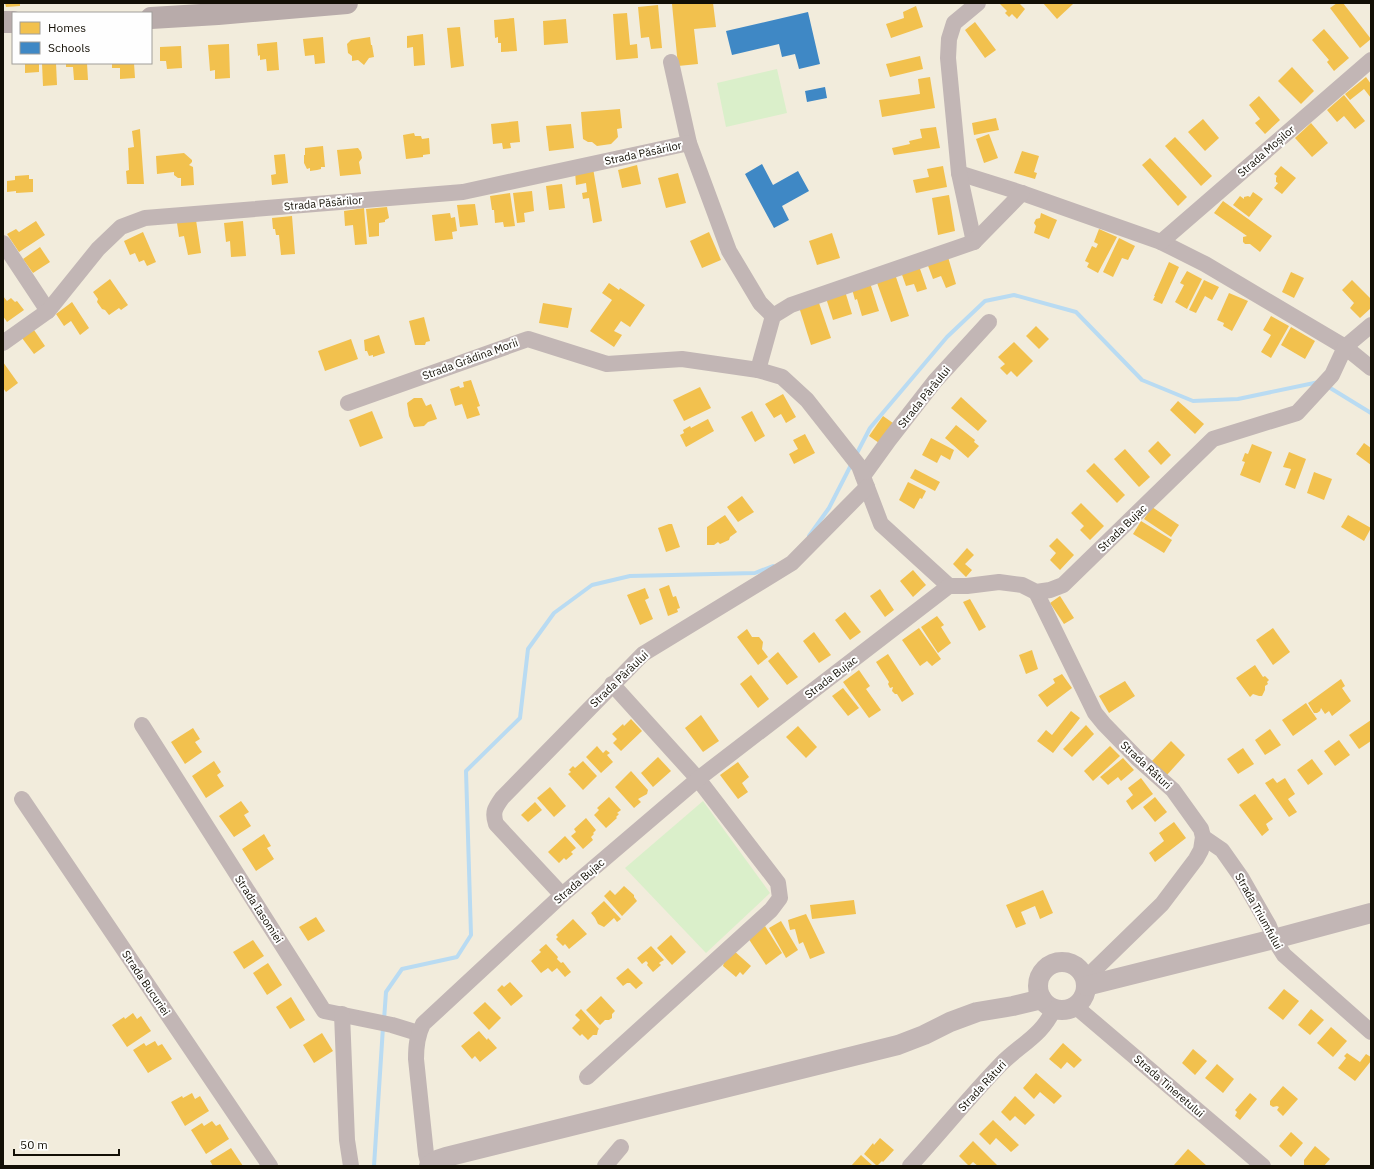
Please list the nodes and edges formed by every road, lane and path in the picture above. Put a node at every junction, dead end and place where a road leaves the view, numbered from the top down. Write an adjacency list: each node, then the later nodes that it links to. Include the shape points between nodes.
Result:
1 (347, 3): 3 (main road)
2 (978, 3): 7 (street, via 954,23 949,39 948,58)
3 (152, 18)
4 (1371, 60): 10 (street, Strada Moșilor)
5 (671, 62): 6 (street)
6 (688, 143): 12 (street, Strada Păsărilor, via 463,192 145,218 121,227 98,249); 13 (street, via 729,251 760,303)
7 (959, 173): 8 (street); 9 (street)
8 (1022, 193): 9 (street); 10 (street)
9 (974, 242): 13 (street, via 791,305)
10 (1161, 242): 17 (street, via 1205,264)
11 (3, 243): 12 (street)
12 (48, 311): 16 (street, Strada Păsărilor)
13 (773, 316): 19 (street)
14 (989, 322): 21 (street, Strada Pârâului, via 935,382)
15 (1371, 325): 17 (street, Strada Bujac)
16 (3, 343)
17 (1345, 347): 18 (street); 23 (street, Strada Bujac, via 1332,375 1297,413 1212,439 1063,585)
18 (1371, 368)
19 (758, 370): 20 (street, Strada Grădina Morii, via 682,359 607,364 528,338); 21 (street, Strada Grădina Morii, via 782,377 807,400 845,448)
20 (348, 403)
21 (863, 476): 22 (street, Strada Grădina Morii, via 881,524); 24 (street, Strada Pârâului, via 792,563 643,654)
22 (949, 586): 23 (street, via 999,582 1022,585); 26 (street, Strada Bujac)
23 (1036, 592): 28 (street, Strada Râturi, via 1095,713 1137,758 1173,790 1201,829)
24 (612, 684): 26 (street); 29 (street, Strada Pârâului, via 502,798 493,816 496,824)
25 (142, 725): 35 (street, Strada Iasomiei, via 324,1011)
26 (698, 779): 29 (street, Strada Bujac); 38 (street, via 778,883 780,898 771,910)
27 (22, 799): 40 (street, Strada Bucuriei)
28 (1203, 837): 31 (street, Strada Triumfului, via 1222,850 1241,877 1270,926); 32 (street, via 1201,850 1196,859 1162,904)
29 (562, 895): 37 (street, Strada Bujac, via 423,1024)
30 (1371, 913): 31 (street)
31 (1274, 939): 32 (street); 36 (street, Strada Triumfului, via 1284,955)
32 (1085, 982): 33 (street, via 1082,972 1071,963 1064,961 1050,964 1044,969 1038,982 1038,989); 34 (street, via 1084,994)
33 (1048, 1004): 34 (street, via 1061,1010); 42 (street, via 977,1012 898,1045 446,1157); 44 (street, Strada Râturi, via 1051,1016 1044,1026 1003,1062)
34 (1075, 1006): 45 (street, Strada Tineretului)
35 (342, 1014): 37 (street, Strada Iasomiei); 41 (street)
36 (1371, 1032)
37 (418, 1033): 42 (street, via 416,1059)
38 (587, 1077)
39 (621, 1147): 43 (street)
40 (270, 1166)
41 (350, 1166)
42 (429, 1166)
43 (605, 1166)
44 (910, 1166)
45 (1263, 1166)

